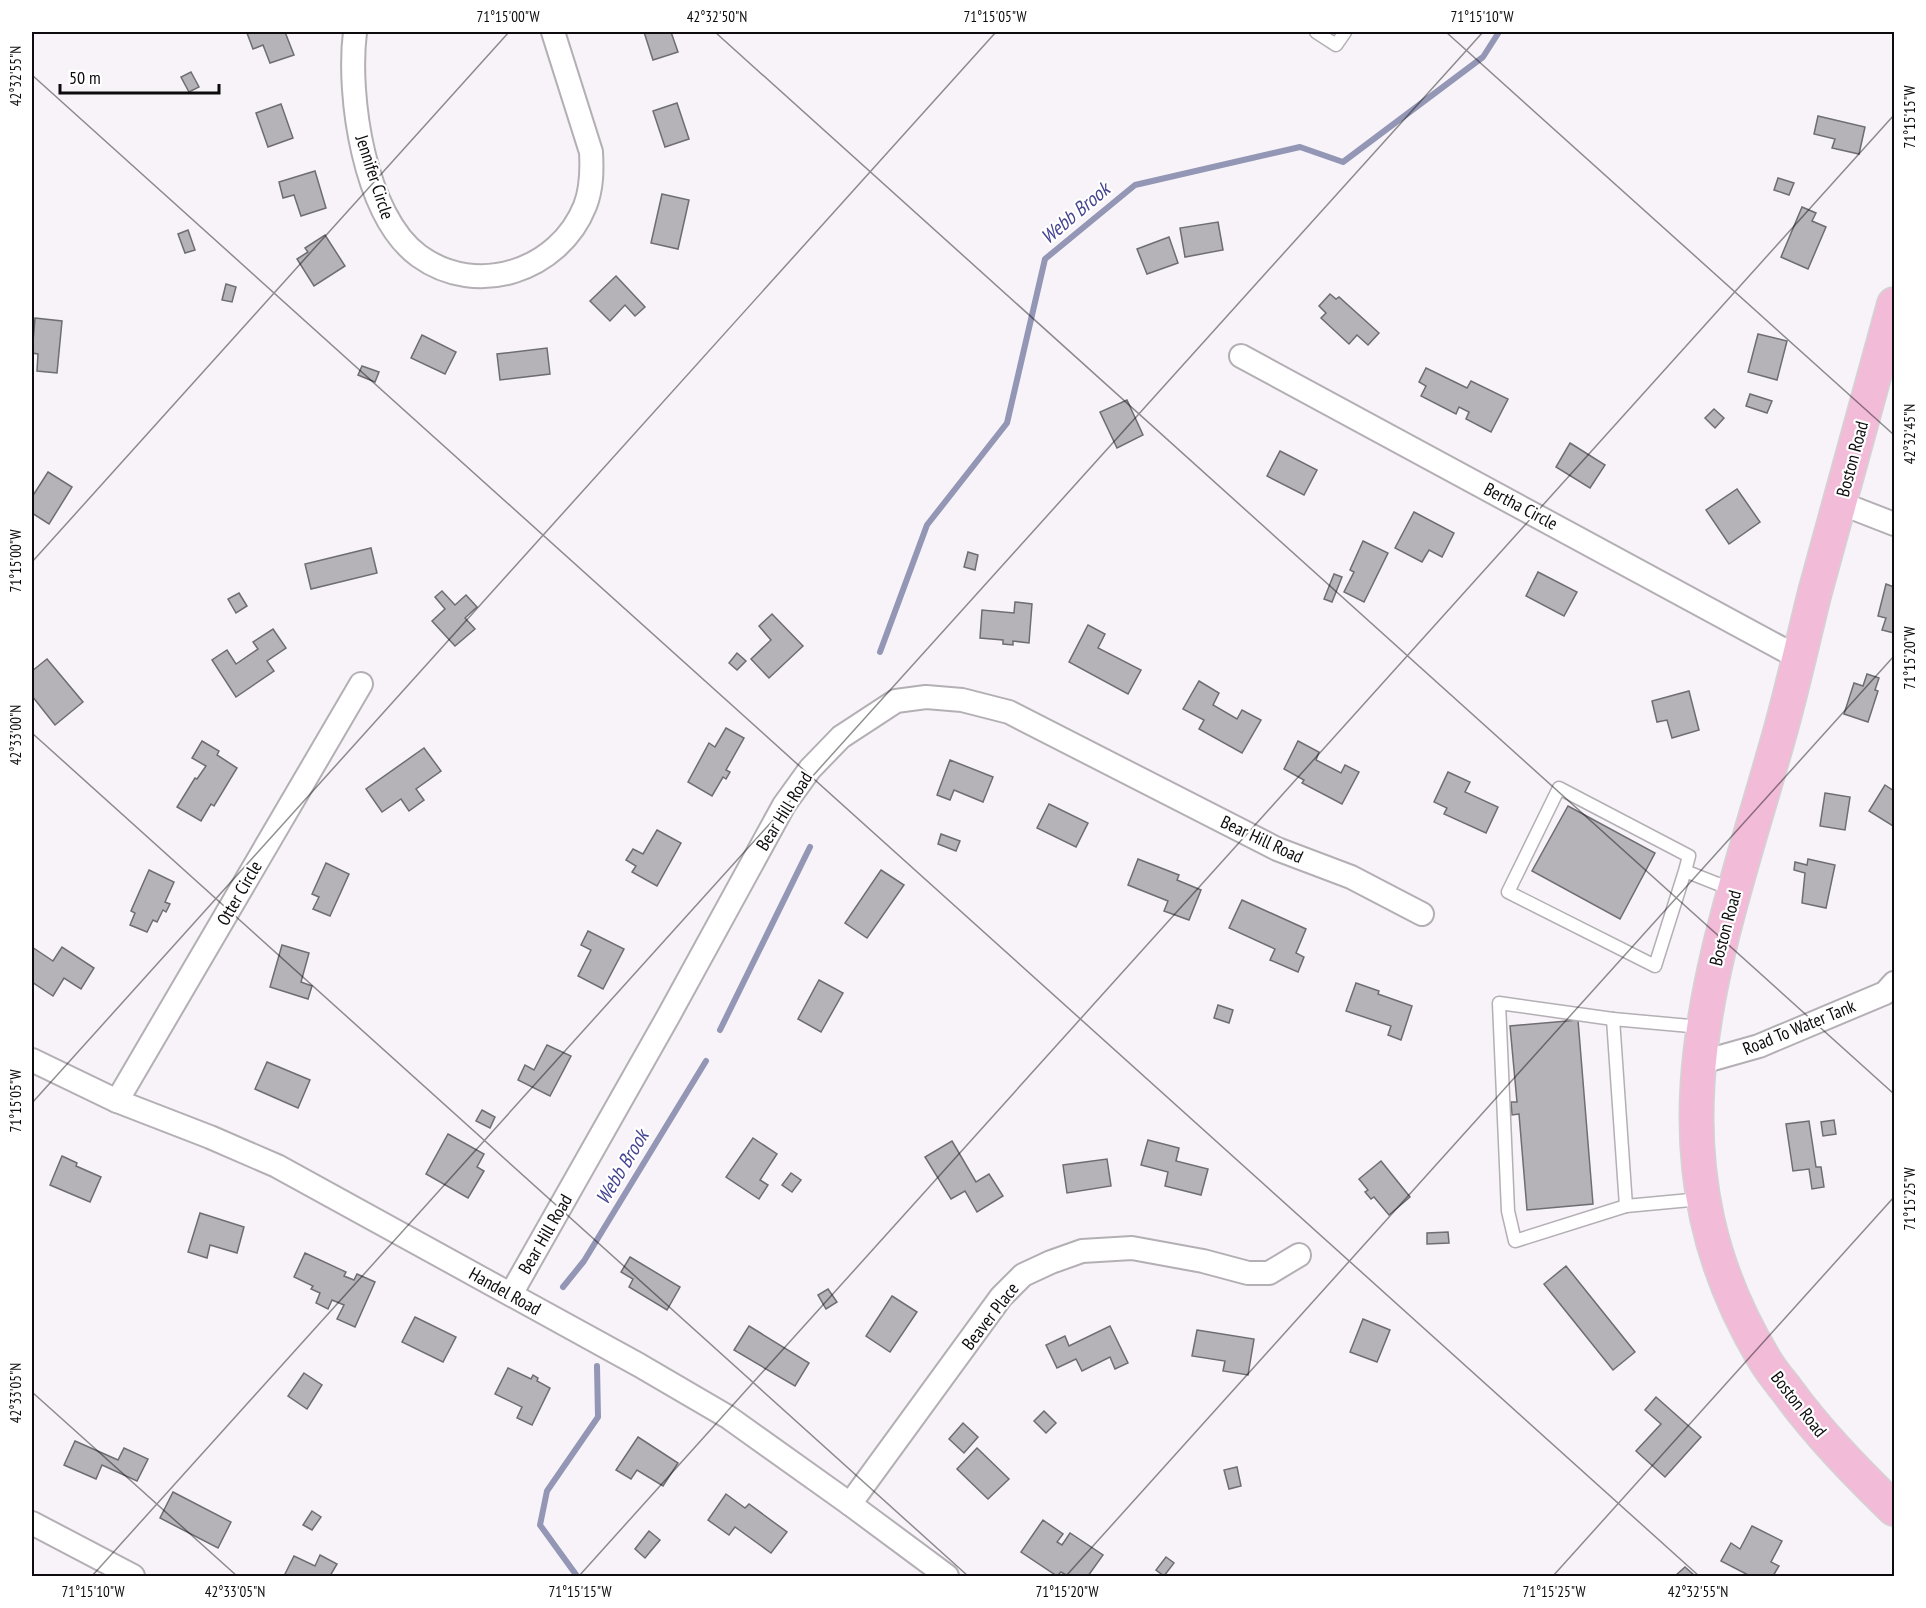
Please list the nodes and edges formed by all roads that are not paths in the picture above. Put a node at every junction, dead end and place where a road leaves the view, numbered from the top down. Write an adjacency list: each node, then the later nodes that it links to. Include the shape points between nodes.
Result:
1 (355, 32): 2 (street, Jennifer Circle, via 353,83 358,125 386,217 406,244 433,264 465,275 482,276 515,272 545,257 570,234 586,204 591,152)
2 (553, 32)
3 (1316, 32): 4 (lane, via 1336,45)
4 (1345, 32)
5 (1894, 304): 7 (main road, Boston Road)
6 (1241, 356): 9 (street, Bertha Circle)
7 (1840, 503): 8 (street); 9 (main road, Boston Road)
8 (1894, 524)
9 (1799, 658): 12 (main road, Boston Road)
10 (361, 684): 19 (street, Otter Circle)
11 (1685, 872): 11 (lane, via 1655,966 1508,892 1559,788 1689,856); 12 (lane)
12 (1734, 890): 16 (main road, Boston Road)
13 (1422, 914): 23 (street, Bear Hill Road, via 1351,877 1277,849 1010,711 962,699 926,697 896,701 841,737 810,769 784,805)
14 (1894, 983): 18 (street, Road To Water Tank, via 1885,993 1759,1046)
15 (1613, 1019): 16 (lane); 21 (lane); 21 (lane, via 1499,1003 1508,1211 1515,1241)
16 (1703, 1028): 18 (main road, Boston Road)
17 (32, 1060): 19 (street, Handel Road)
18 (1699, 1063): 20 (main road, Boston Road, via 1697,1159)
19 (117, 1101): 23 (street, Handel Road, via 277,1166)
20 (1703, 1199): 21 (lane); 25 (main road, Boston Road, via 1714,1250 1763,1358 1845,1462)
21 (1626, 1206)
22 (1299, 1255): 24 (street, Beaver Place, via 1269,1273 1248,1273 1132,1248 1082,1251 1023,1275 1001,1297)
23 (511, 1294): 24 (street, Handel Road, via 728,1417)
24 (850, 1504): 28 (street, Handel Road)
25 (1894, 1509)
26 (32, 1523): 27 (street)
27 (133, 1576)
28 (947, 1576)

